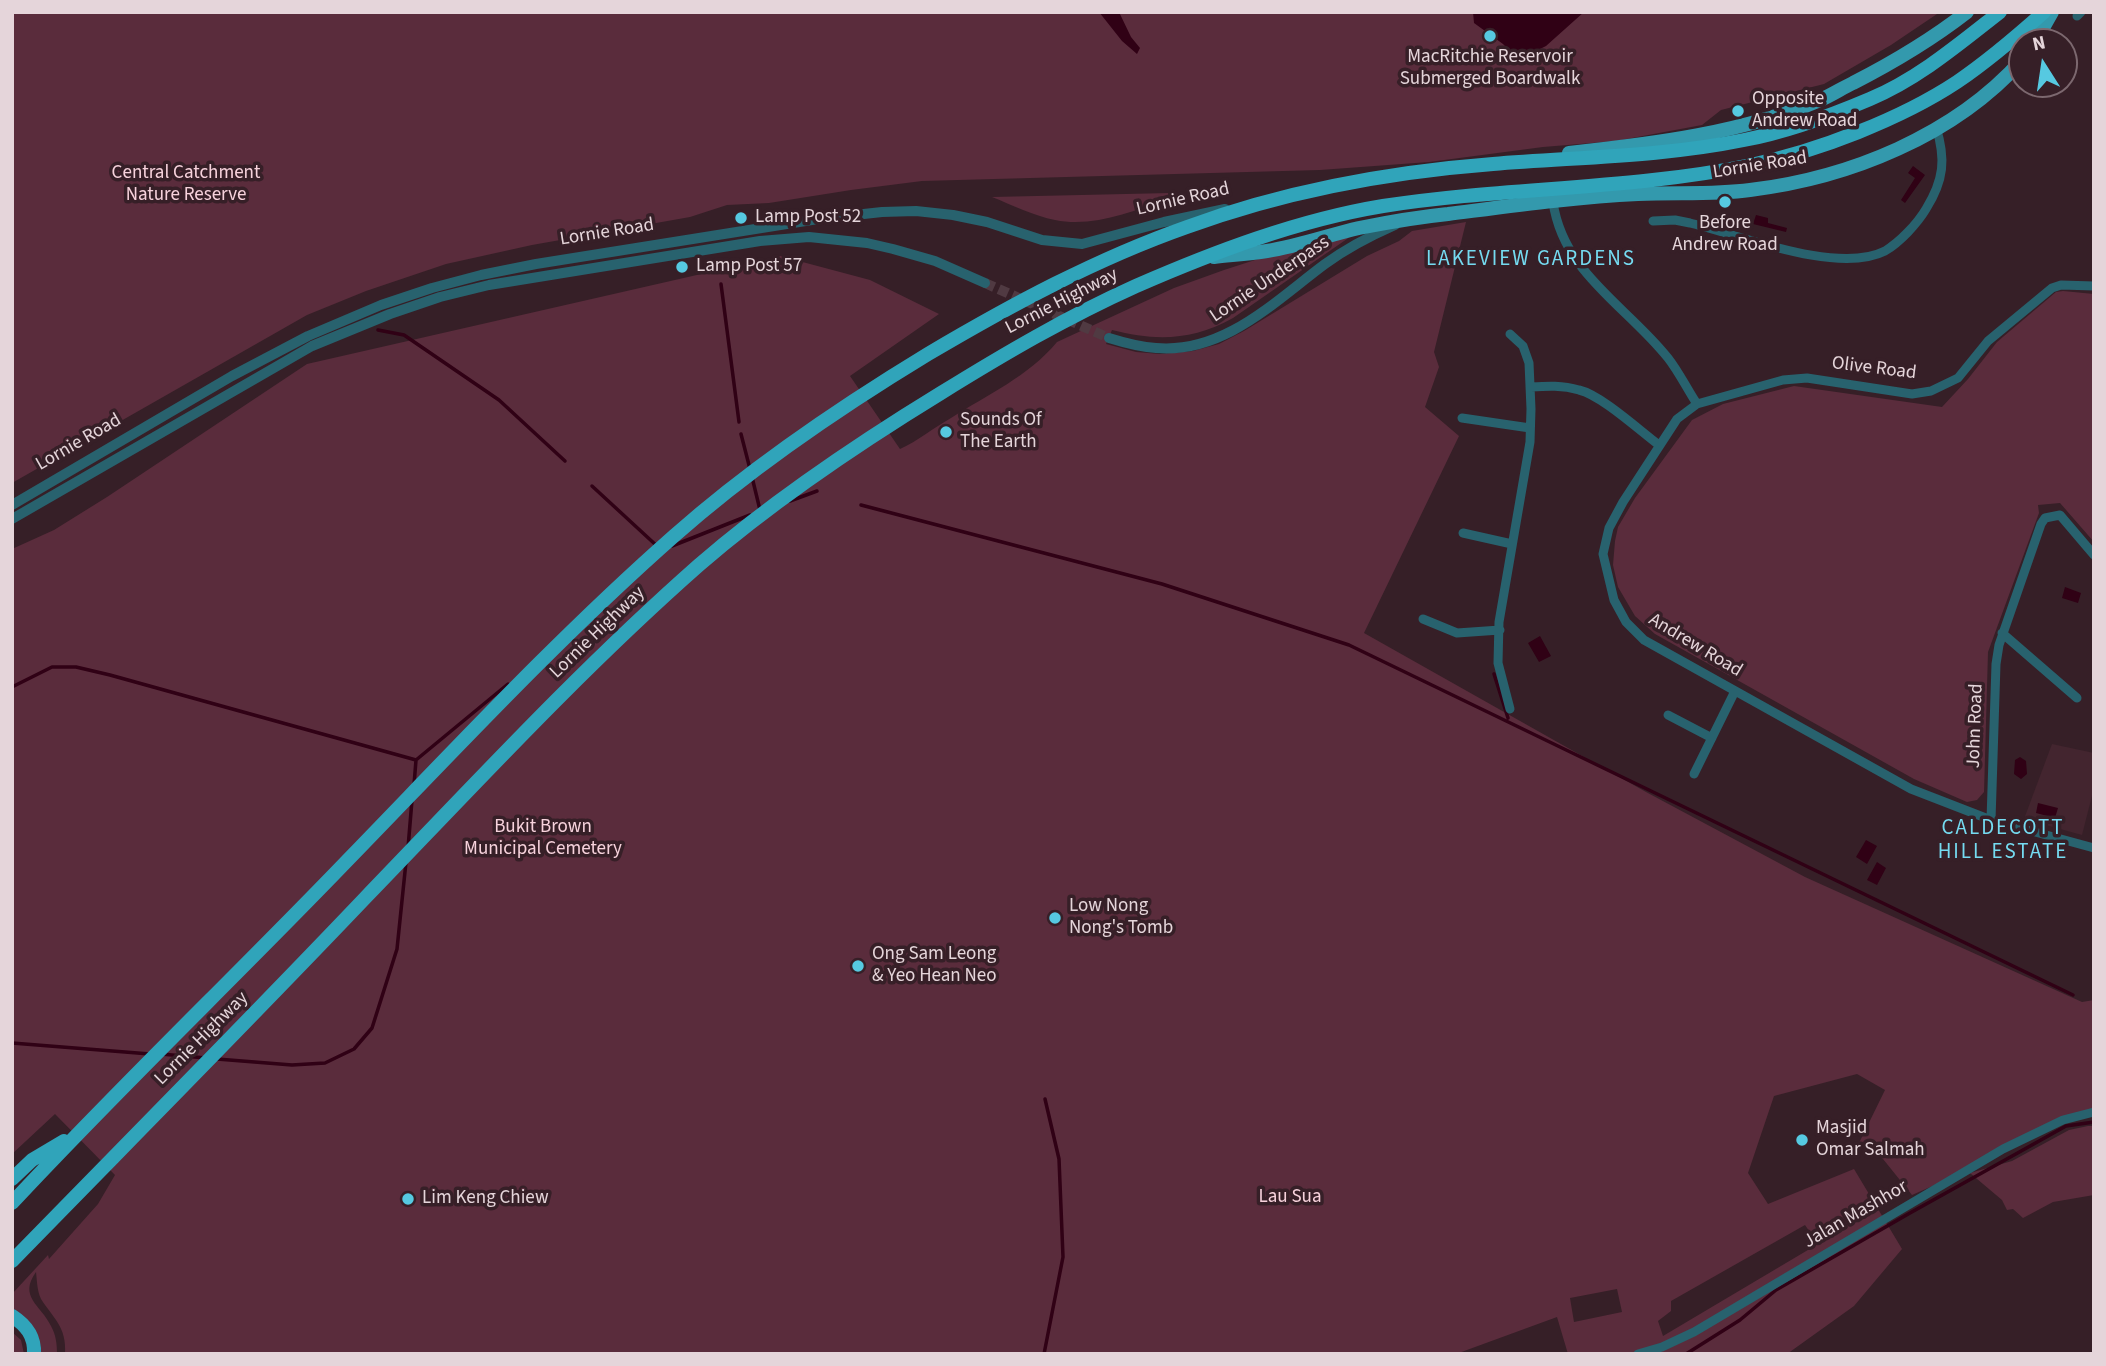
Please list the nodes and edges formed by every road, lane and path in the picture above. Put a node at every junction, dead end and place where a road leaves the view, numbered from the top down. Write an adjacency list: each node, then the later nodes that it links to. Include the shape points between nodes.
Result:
1 (1967, 12): 8 (main road, via 1883,68 1821,100 1779,115 1657,142)
2 (2000, 12): 8 (highway, via 1937,61 1892,88 1819,119 1747,140 1642,155)
3 (2044, 12): 13 (highway, Lornie Highway, via 1952,85 1909,108 1880,123 1757,164 1410,202 1272,234)
4 (2052, 12): 5 (main road)
5 (2043, 28)
6 (2008, 73): 7 (main road, Lornie Road)
7 (1936, 127): 9 (main road, Lornie Road, via 1898,150 1857,166 1751,190); 12 (street, via 1943,161 1938,186 1919,221 1883,251 1830,258 1690,223)
8 (1489, 164): 10 (highway, Lornie Highway, via 1353,182)
9 (1553, 202): 11 (main road, Lornie Road); 19 (street, via 1566,244 1592,281 1668,358)
10 (1253, 205): 20 (street, Lornie Road, via 1210,211 1082,244 1042,240 953,215 882,212 536,264 432,288 336,323); 42 (highway, Lornie Highway, via 1115,255 1006,308 885,380 743,480 677,533 526,677)
11 (1404, 220): 13 (main road, Lornie Road, via 1268,251); 17 (street, Lornie Underpass, via 1337,256 1260,313 1214,339 1160,349)
12 (1653, 221)
13 (1207, 258): 45 (highway, Lornie Highway, via 1084,310 1029,339 840,457 702,562 549,706)
14 (985, 283): 22 (street, Lornie Road, via 935,261 867,243 810,237 489,285 440,297 312,346)
15 (2094, 286): 19 (street, Olive Road, via 2052,288 1988,341 1958,377 1931,391 1912,394 1807,378 1783,380)
16 (1510, 334): 18 (street, via 1523,346)
17 (1109, 338)
18 (1530, 387): 23 (street); 24 (street, via 1581,390)
19 (1697, 404): 24 (street, Andrew Road, via 1677,419)
20 (173, 411): 22 (street); 25 (street, Lornie Road)
21 (1462, 418): 23 (street)
22 (183, 420): 26 (street, Lornie Road)
23 (1530, 428): 28 (street)
24 (1659, 445): 33 (street, Andrew Road, via 1609,528 1603,554 1614,600 1626,622 1644,640)
25 (12, 505)
26 (12, 519)
27 (1463, 533): 28 (street)
28 (1512, 544): 31 (street)
29 (2094, 555): 32 (street, John Road, via 2060,515 2045,518)
30 (1423, 619): 31 (street, via 1457,633)
31 (1500, 630): 35 (street, via 1498,663)
32 (2002, 633): 34 (street); 39 (street, John Road, via 1996,664)
33 (1735, 691): 37 (street); 39 (street, Andrew Road, via 1911,789)
34 (2077, 698)
35 (1510, 709)
36 (1668, 715): 37 (street)
37 (1712, 738): 38 (street)
38 (1694, 774)
39 (1991, 820): 40 (street, Andrew Road)
40 (2094, 848)
41 (2094, 1112): 48 (street, Jalan Mashhor, via 2063,1120 2003,1149 1694,1332)
42 (80, 1131): 43 (highway, via 32,1160); 44 (highway, Lornie Highway)
43 (12, 1180)
44 (12, 1203)
45 (12, 1261)
46 (12, 1316): 47 (highway, via 28,1329)
47 (34, 1354)
48 (1638, 1354)

